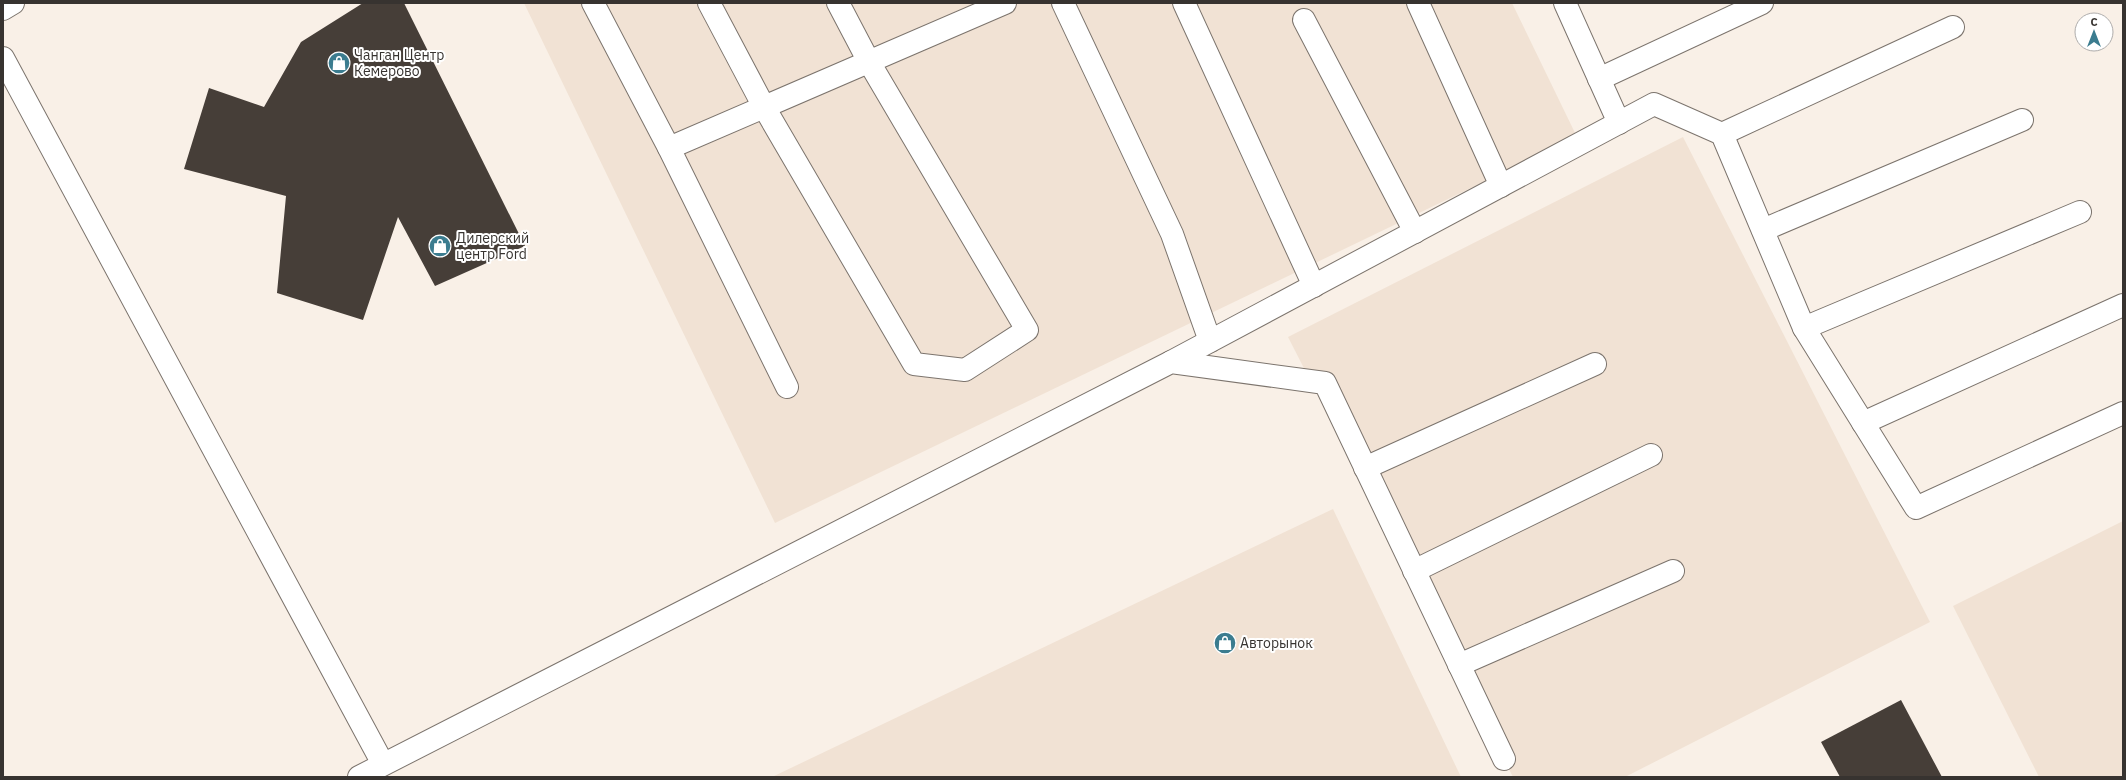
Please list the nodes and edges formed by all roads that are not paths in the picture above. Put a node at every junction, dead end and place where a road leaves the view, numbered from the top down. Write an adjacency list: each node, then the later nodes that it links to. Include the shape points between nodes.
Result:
1 (13, 3): 11 (lane)
2 (593, 3): 21 (lane)
3 (709, 3): 17 (lane)
4 (838, 3): 15 (lane)
5 (1005, 3): 15 (lane)
6 (1063, 3): 29 (lane, via 1172,234)
7 (1184, 3): 26 (lane)
8 (1418, 3): 22 (lane)
9 (1565, 3): 16 (lane)
10 (1762, 3): 16 (lane)
11 (3, 9)
12 (1304, 20): 25 (lane)
13 (1953, 27): 20 (lane)
14 (3, 58): 41 (lane)
15 (869, 62): 17 (lane); 17 (lane, via 1027,330 965,370 914,364)
16 (1599, 79): 19 (lane)
17 (764, 107): 21 (lane)
18 (2022, 120): 24 (lane)
19 (1619, 123): 20 (lane, via 1654,104); 22 (lane)
20 (1722, 134): 24 (lane)
21 (669, 148): 32 (lane)
22 (1501, 186): 25 (lane)
23 (2080, 212): 28 (lane)
24 (1763, 230): 28 (lane)
25 (1415, 232): 26 (lane)
26 (1314, 286): 29 (lane)
27 (2123, 305): 34 (lane)
28 (1804, 328): 34 (lane)
29 (1210, 341): 30 (lane)
30 (1171, 362): 36 (lane, via 1325,383); 41 (lane)
31 (1595, 364): 36 (lane)
32 (787, 387)
33 (2123, 413): 34 (lane, via 1916,508)
34 (1863, 423)
35 (1651, 455): 37 (lane)
36 (1365, 468): 37 (lane)
37 (1414, 571): 39 (lane)
38 (1673, 571): 39 (lane)
39 (1459, 665): 40 (lane)
40 (1504, 759)
41 (383, 764): 42 (lane)
42 (360, 777)

